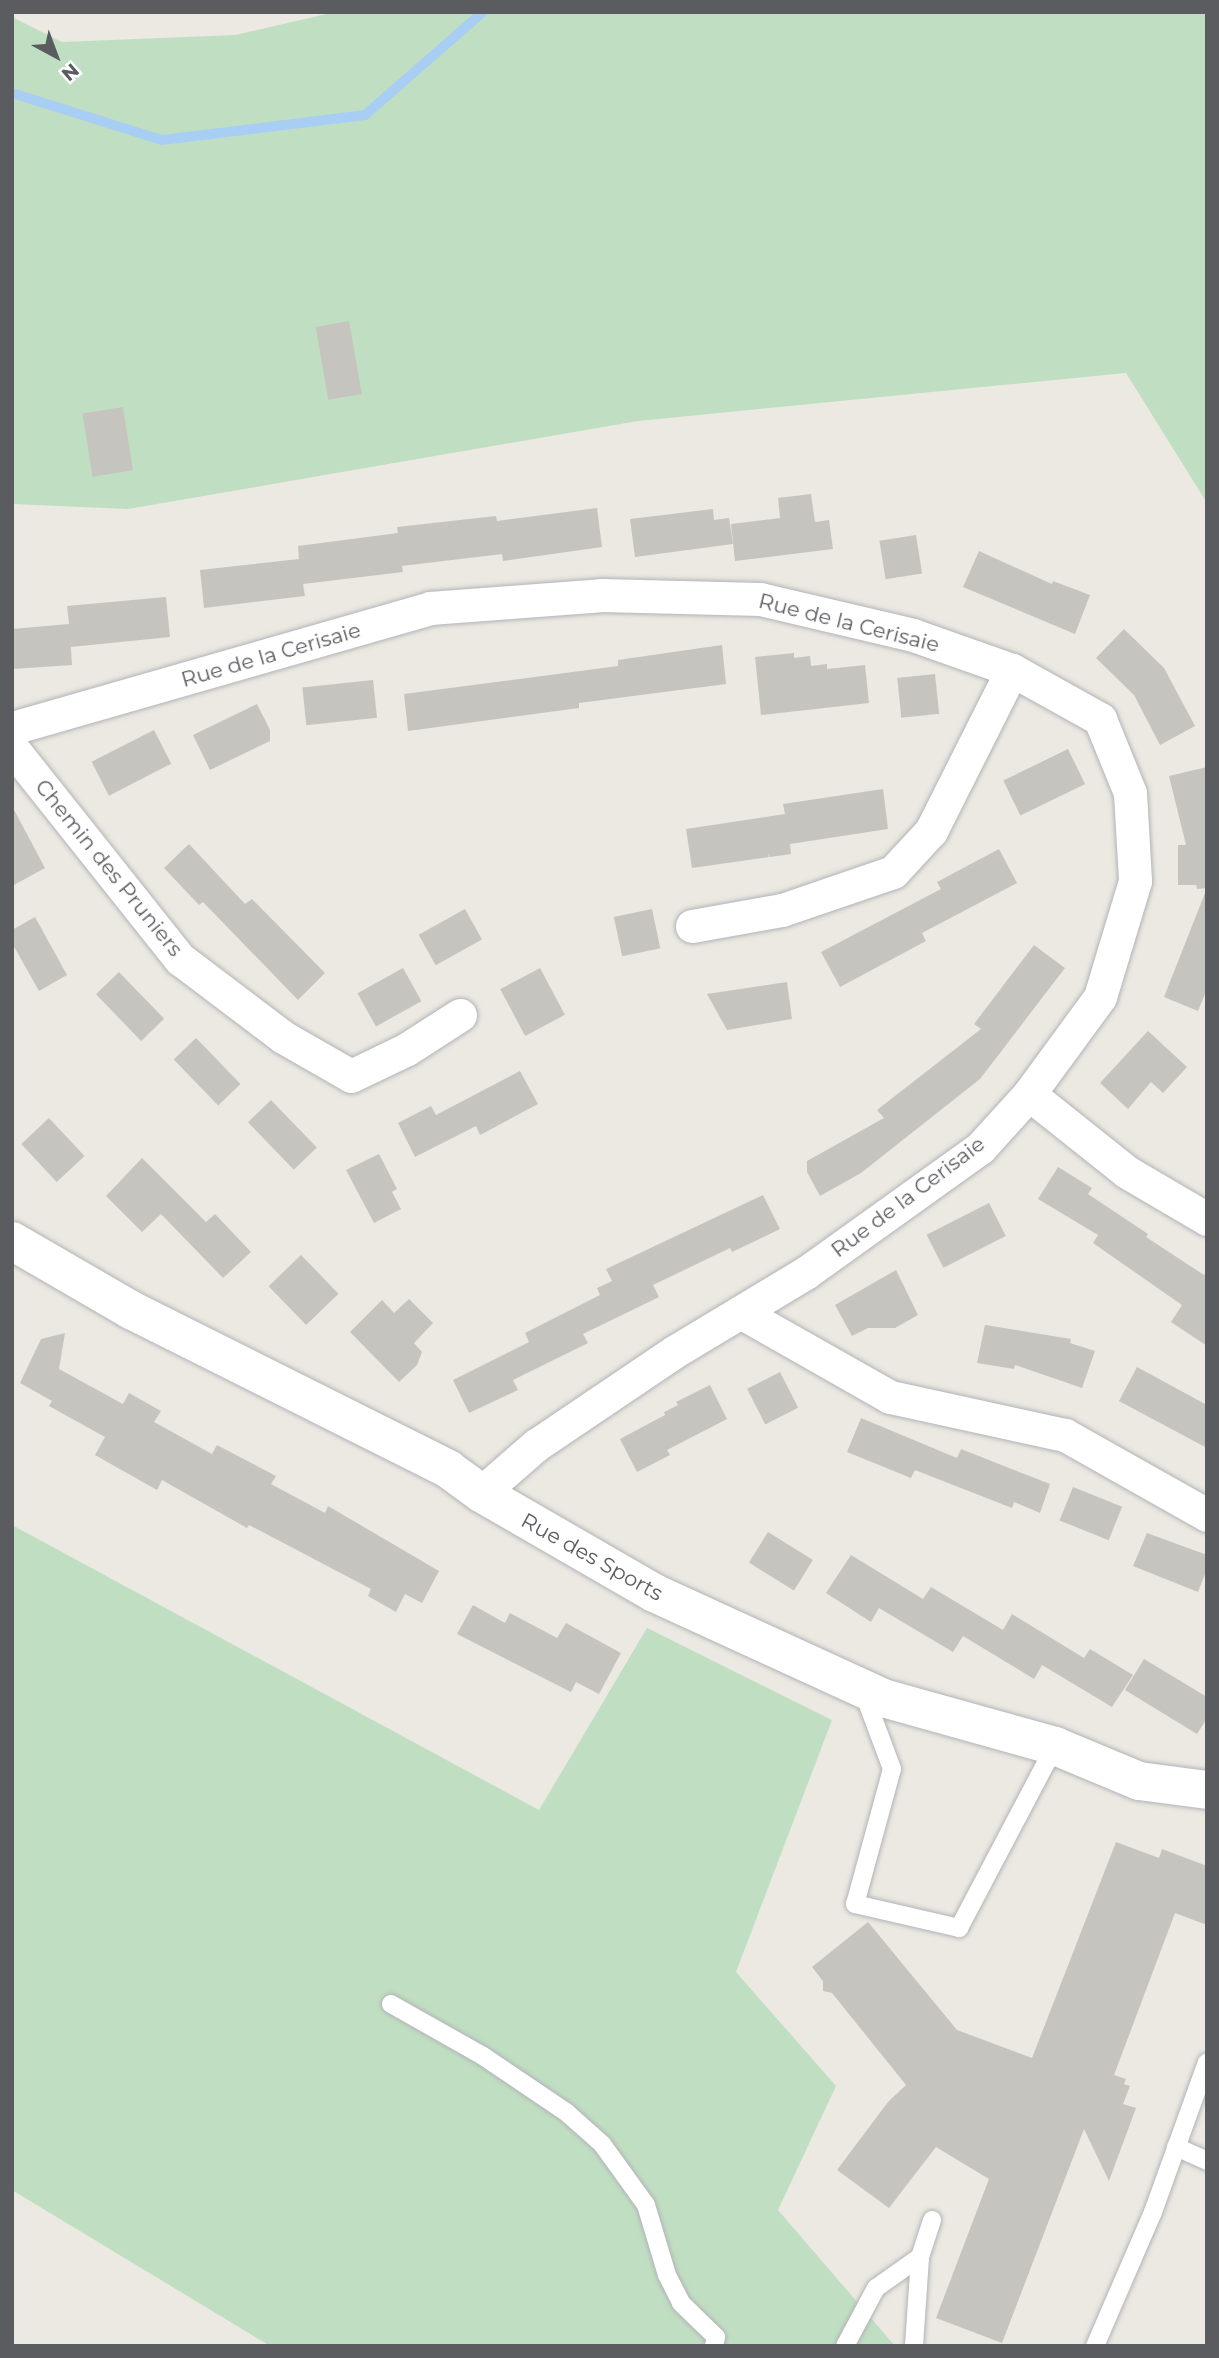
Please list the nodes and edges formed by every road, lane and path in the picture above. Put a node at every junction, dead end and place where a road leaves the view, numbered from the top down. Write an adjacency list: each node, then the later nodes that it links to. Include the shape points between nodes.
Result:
1 (1012, 670): 2 (street, Rue de la Cerisaie, via 912,635 760,599 601,596 430,608); 4 (street, via 932,831 892,872 782,910); 6 (street, Rue de la Cerisaie, via 1100,719 1130,793 1135,881 1100,997)
2 (12, 728)
3 (12, 748): 5 (street, Chemin des Pruniers, via 180,958 283,1037 351,1076 407,1049)
4 (692, 926)
5 (460, 1015)
6 (1029, 1094): 7 (street, via 1127,1172); 9 (street, Rue de la Cerisaie, via 980,1148)
7 (1207, 1219)
8 (12, 1241): 10 (street, Rue des Sports, via 131,1310 448,1469)
9 (742, 1313): 10 (street, Rue de la Cerisaie, via 674,1352 536,1445); 11 (street, via 890,1397 1065,1435)
10 (481, 1493): 12 (street, Rue des Sports, via 654,1593)
11 (1207, 1515)
12 (862, 1688): 13 (street, Rue des Sports, via 883,1698); 13 (lane, via 892,1769 855,1904 959,1928)
13 (1055, 1746): 14 (street, Rue des Sports, via 1139,1781)
14 (1207, 1790)
15 (391, 2004): 21 (lane, via 483,2056 566,2112 601,2144 646,2205 667,2275 681,2303 716,2337)
16 (1207, 2062): 17 (lane)
17 (1176, 2147): 18 (lane); 24 (lane)
18 (1207, 2161)
19 (932, 2220): 20 (lane)
20 (920, 2257): 22 (lane, via 876,2288); 23 (lane)
21 (715, 2346)
22 (845, 2346)
23 (914, 2346)
24 (1095, 2346)

